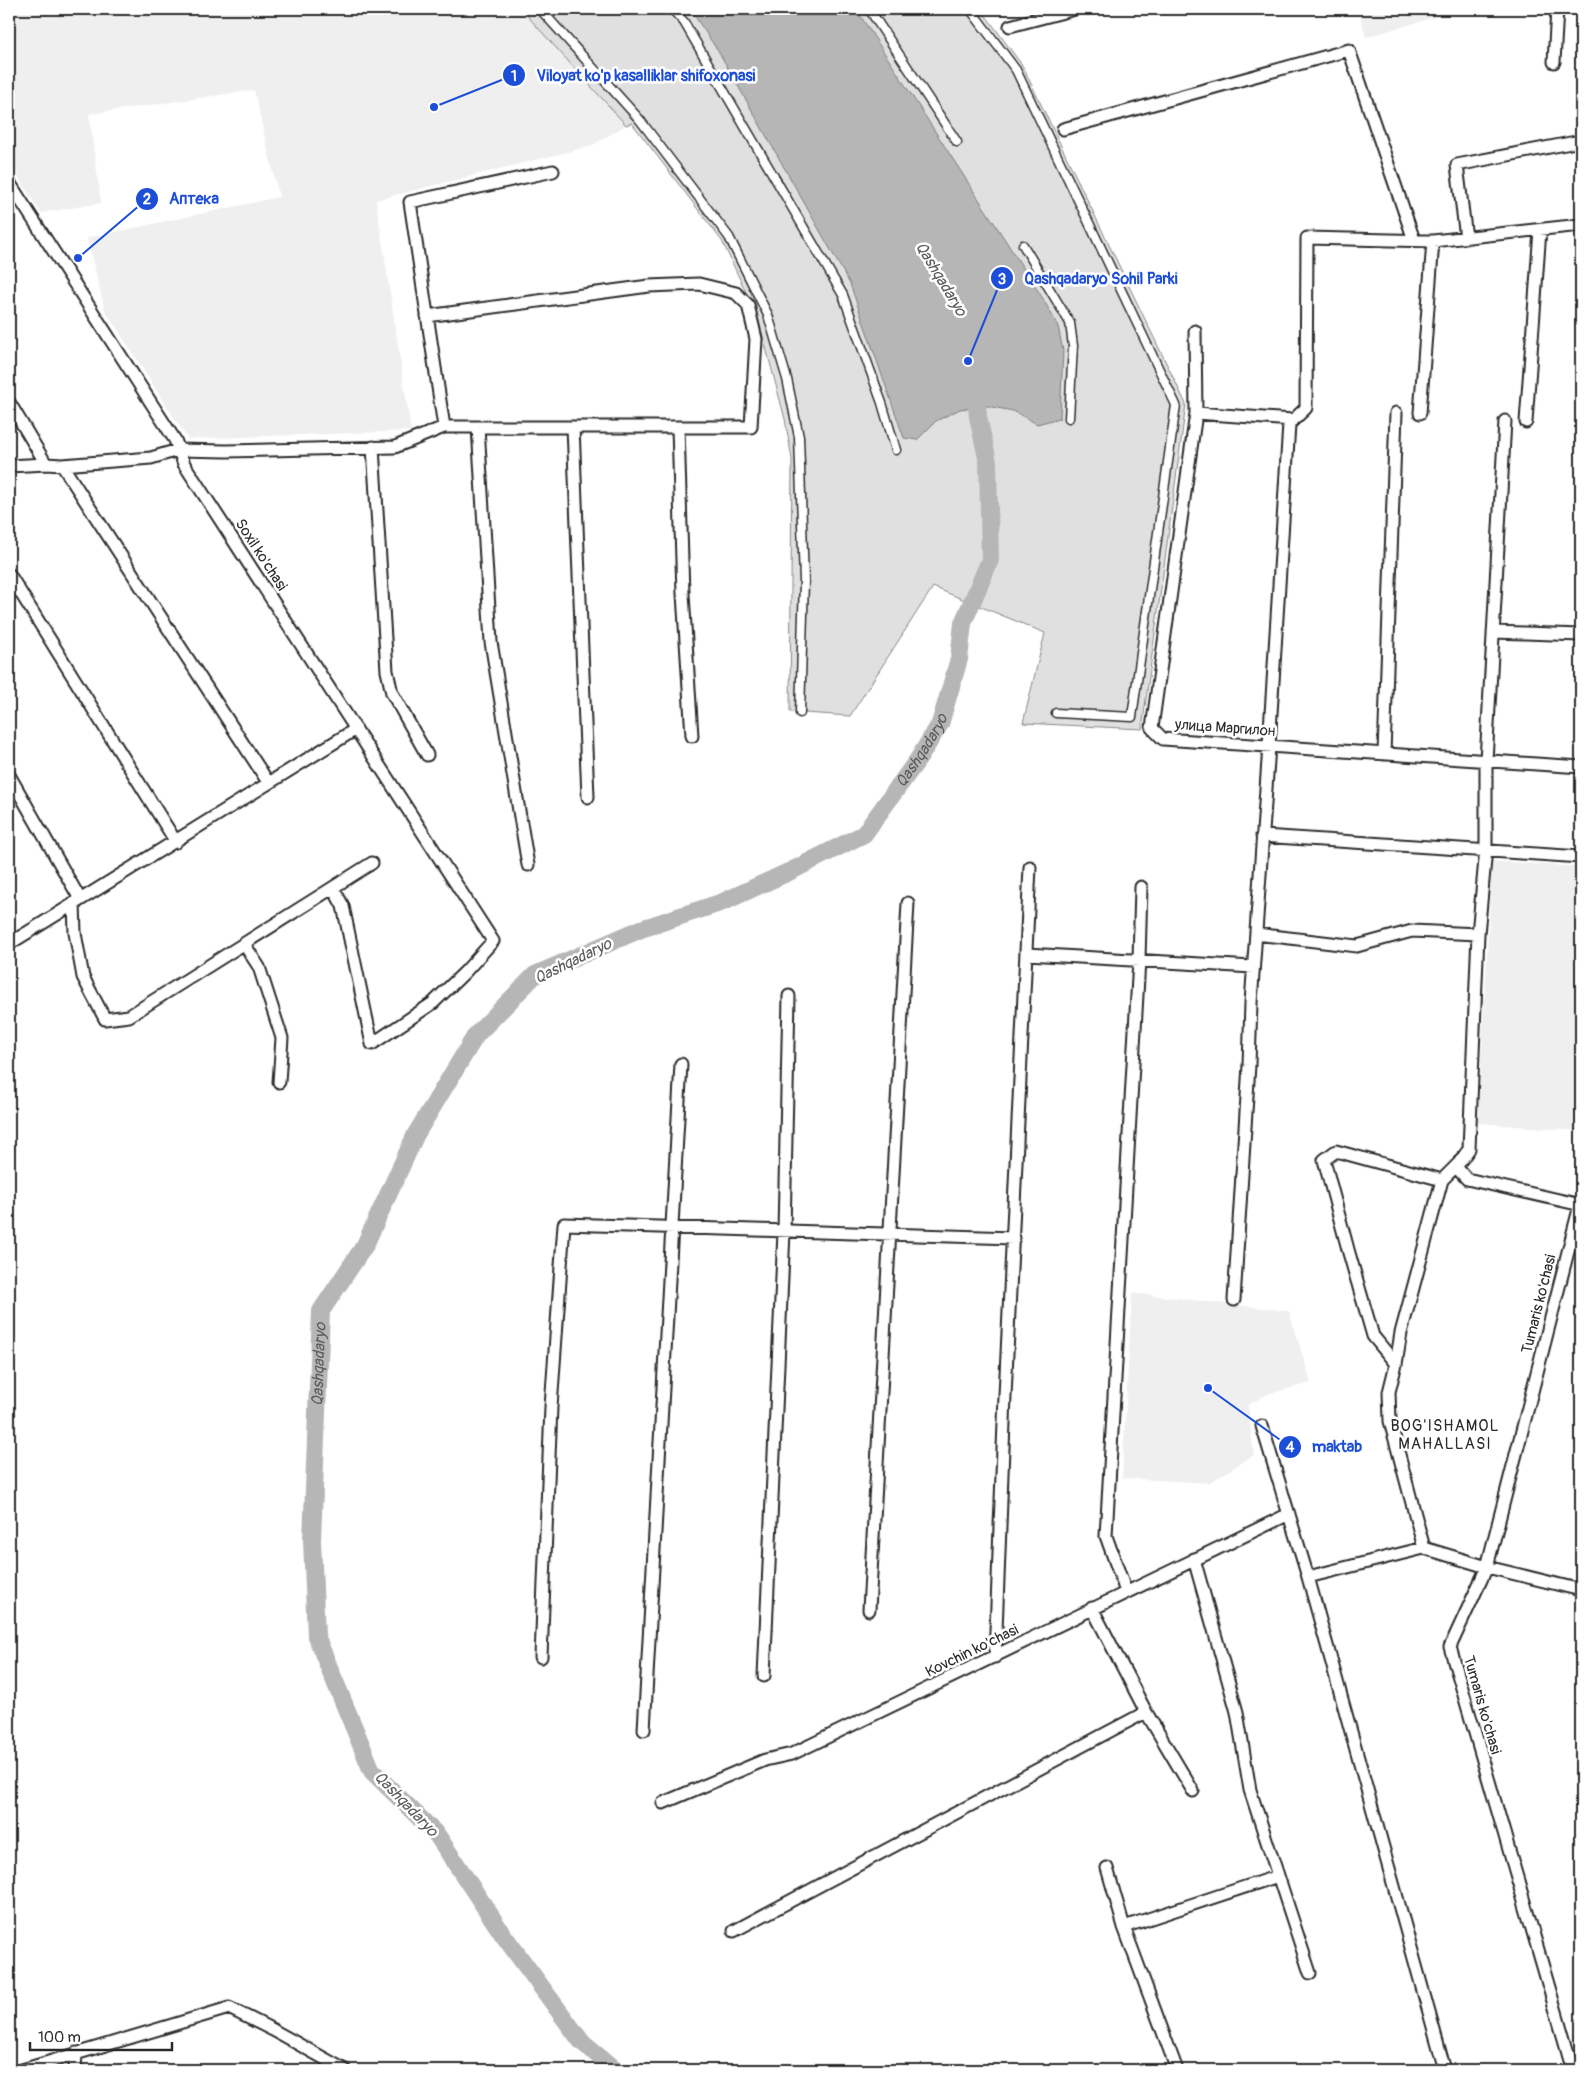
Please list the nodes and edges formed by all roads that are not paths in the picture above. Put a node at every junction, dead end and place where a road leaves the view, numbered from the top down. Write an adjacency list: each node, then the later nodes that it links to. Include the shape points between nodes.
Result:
1 (540, 9): 43 (street, via 640,120 729,236 768,315 799,437 804,581)
2 (672, 9): 36 (street, via 684,22 843,295)
3 (869, 9): 10 (street)
4 (970, 9): 44 (street, via 1016,70 1176,405 1132,717)
5 (1075, 9): 7 (street)
6 (1557, 9): 8 (street)
7 (1010, 26)
8 (1554, 62)
9 (1063, 129): 17 (street, via 1349,50)
10 (957, 142)
11 (1581, 142): 16 (street, via 1457,166)
12 (553, 172): 20 (street, via 410,202)
13 (9, 182): 35 (street, Soxil ko'chasi)
14 (1581, 225): 15 (street)
15 (1540, 230): 16 (street); 29 (street)
16 (1466, 238): 18 (street)
17 (1414, 240): 18 (street); 27 (street, via 1307,238 1306,408)
18 (1433, 241): 25 (street)
19 (1024, 246): 26 (street, via 1070,323 1073,346)
20 (427, 316): 30 (street); 33 (street, via 650,286 699,284 736,293 748,305 756,339 751,428)
21 (1195, 331): 23 (street, улица Маргилон)
22 (9, 402): 37 (street)
23 (1196, 413): 27 (street); 47 (street, улица Маргилон, via 1152,728 1162,739)
24 (1396, 413): 48 (street)
25 (1420, 413)
26 (1069, 418)
27 (1293, 420): 47 (street, via 1289,424)
28 (1506, 421): 41 (street)
29 (1526, 422)
30 (444, 427): 31 (street); 34 (street, via 395,447)
31 (478, 427): 32 (street); 60 (street, via 491,642)
32 (572, 427): 33 (street); 54 (street)
33 (678, 427): 46 (street, via 683,594)
34 (373, 447): 35 (street); 49 (street, via 386,671 392,693)
35 (178, 450): 38 (street, via 151,458); 45 (street, Soxil ko'chasi)
36 (896, 450)
37 (46, 464): 38 (street); 39 (street)
38 (62, 465): 53 (street)
39 (9, 466)
40 (9, 574): 56 (street)
41 (1493, 632): 42 (street); 50 (street)
42 (1581, 635)
43 (800, 713)
44 (1056, 713)
45 (356, 729): 53 (street); 63 (street, Soxil ko'chasi, via 493,941 433,1003 372,1044 343,906)
46 (692, 736)
47 (1269, 746): 48 (street, улица Маргилон); 55 (street)
48 (1384, 754): 50 (street, улица Маргилон)
49 (428, 755)
50 (1486, 761): 51 (street, улица Маргилон); 57 (street)
51 (1581, 767)
52 (9, 775): 64 (street)
53 (268, 782): 56 (street)
54 (588, 797)
55 (1262, 836): 57 (street); 66 (street)
56 (176, 842): 64 (street)
57 (1486, 850): 58 (street); 67 (street)
58 (1581, 857)
59 (372, 863): 63 (street)
60 (528, 865)
61 (1030, 867): 70 (street)
62 (1141, 886): 71 (street)
63 (333, 888): 69 (street)
64 (77, 901): 68 (street); 69 (street, via 75,933 83,978 105,1020 129,1016)
65 (908, 903): 81 (street)
66 (1256, 934): 67 (street, via 1357,946 1412,931); 72 (street)
67 (1478, 934): 76 (street, via 1470,1150)
68 (9, 944)
69 (244, 944): 75 (street, via 260,968 282,1038)
70 (1027, 954): 71 (street); 82 (street)
71 (1139, 960): 72 (street); 92 (street, via 1106,1536)
72 (1253, 967): 83 (street)
73 (789, 996): 80 (street)
74 (681, 1064): 79 (street)
75 (279, 1082)
76 (1456, 1167): 77 (street); 78 (street, via 1467,1179)
77 (1442, 1180): 84 (street); 84 (street, via 1336,1151 1324,1160 1373,1336)
78 (1581, 1205): 89 (street, Tumaris ko'chasi)
79 (672, 1228): 80 (street); 96 (street, via 564,1224 551,1407); 99 (street)
80 (784, 1232): 81 (street); 97 (street)
81 (890, 1235): 82 (street); 94 (street)
82 (1014, 1238): 95 (street)
83 (1234, 1300)
84 (1396, 1364): 87 (street, via 1389,1392 1390,1421)
85 (1262, 1426): 86 (street)
86 (1289, 1514): 88 (street, Kovchin ko'chasi); 90 (street)
87 (1424, 1548): 89 (street); 90 (street)
88 (1194, 1559): 92 (street, Kovchin ko'chasi); 103 (street, via 1236,1712 1250,1790)
89 (1488, 1567): 91 (street); 113 (street, Tumaris ko'chasi, via 1450,1648)
90 (1308, 1577): 112 (street)
91 (1581, 1590)
92 (1126, 1592): 93 (street, Kovchin ko'chasi)
93 (1092, 1608): 95 (street, Kovchin ko'chasi); 98 (street)
94 (869, 1610)
95 (996, 1657): 101 (street, Kovchin ko'chasi, via 792,1754 765,1760)
96 (541, 1658)
97 (764, 1676)
98 (1146, 1712): 100 (street); 105 (street)
99 (644, 1730)
100 (1193, 1790)
101 (663, 1803)
102 (1106, 1868): 104 (street)
103 (1278, 1876): 104 (street); 106 (street)
104 (1124, 1927): 111 (street)
105 (734, 1931)
106 (1310, 1973)
107 (76, 2053): 108 (street); 109 (street); 110 (street, via 229,2008)
108 (22, 2070)
109 (75, 2070)
110 (345, 2070)
111 (1177, 2070)
112 (1445, 2070)
113 (1573, 2070)

